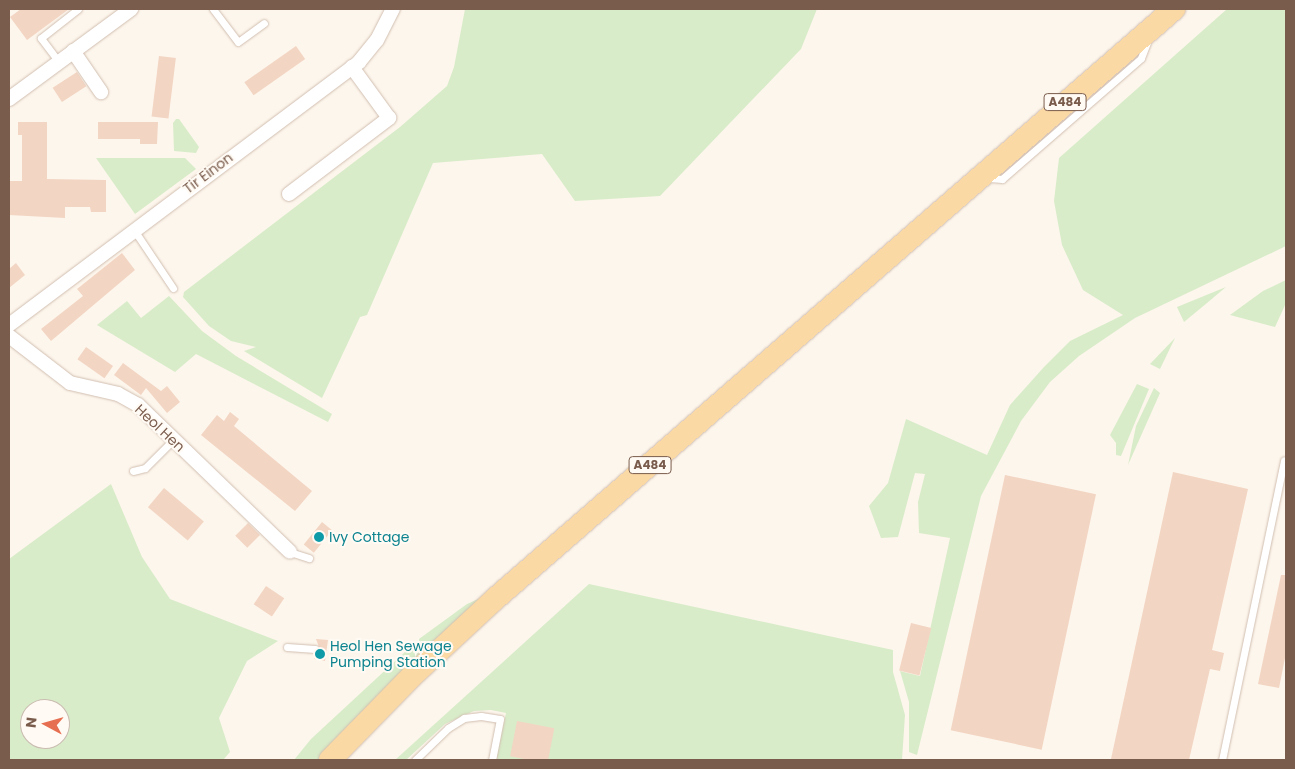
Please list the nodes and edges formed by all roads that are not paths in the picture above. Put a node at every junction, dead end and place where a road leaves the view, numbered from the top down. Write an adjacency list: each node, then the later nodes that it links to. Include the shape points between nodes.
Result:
1 (78, 9): 8 (lane, via 41,38)
2 (131, 9): 7 (street)
3 (213, 9): 6 (lane, via 238,42)
4 (393, 9): 9 (street, Tir Einon, via 377,40)
5 (1174, 9): 24 (main road, A484, via 495,599 411,677)
6 (264, 22)
7 (73, 51): 8 (street); 10 (street)
8 (59, 62): 11 (street)
9 (352, 67): 12 (street, via 389,118); 13 (street, Tir Einon)
10 (101, 92)
11 (9, 99)
12 (289, 194)
13 (133, 230): 14 (lane); 15 (street, Tir Einon)
14 (173, 288)
15 (9, 325)
16 (9, 336): 17 (street, Heol Hen, via 70,383 118,394 138,405)
17 (173, 440): 19 (lane, via 145,468); 20 (street, Heol Hen)
18 (1284, 460): 27 (lane)
19 (133, 471)
20 (290, 552): 21 (lane)
21 (309, 558)
22 (287, 647): 23 (lane)
23 (315, 649)
24 (330, 760)
25 (415, 760): 26 (lane, via 448,728 464,718 482,716 500,719)
26 (492, 760)
27 (1222, 760)

